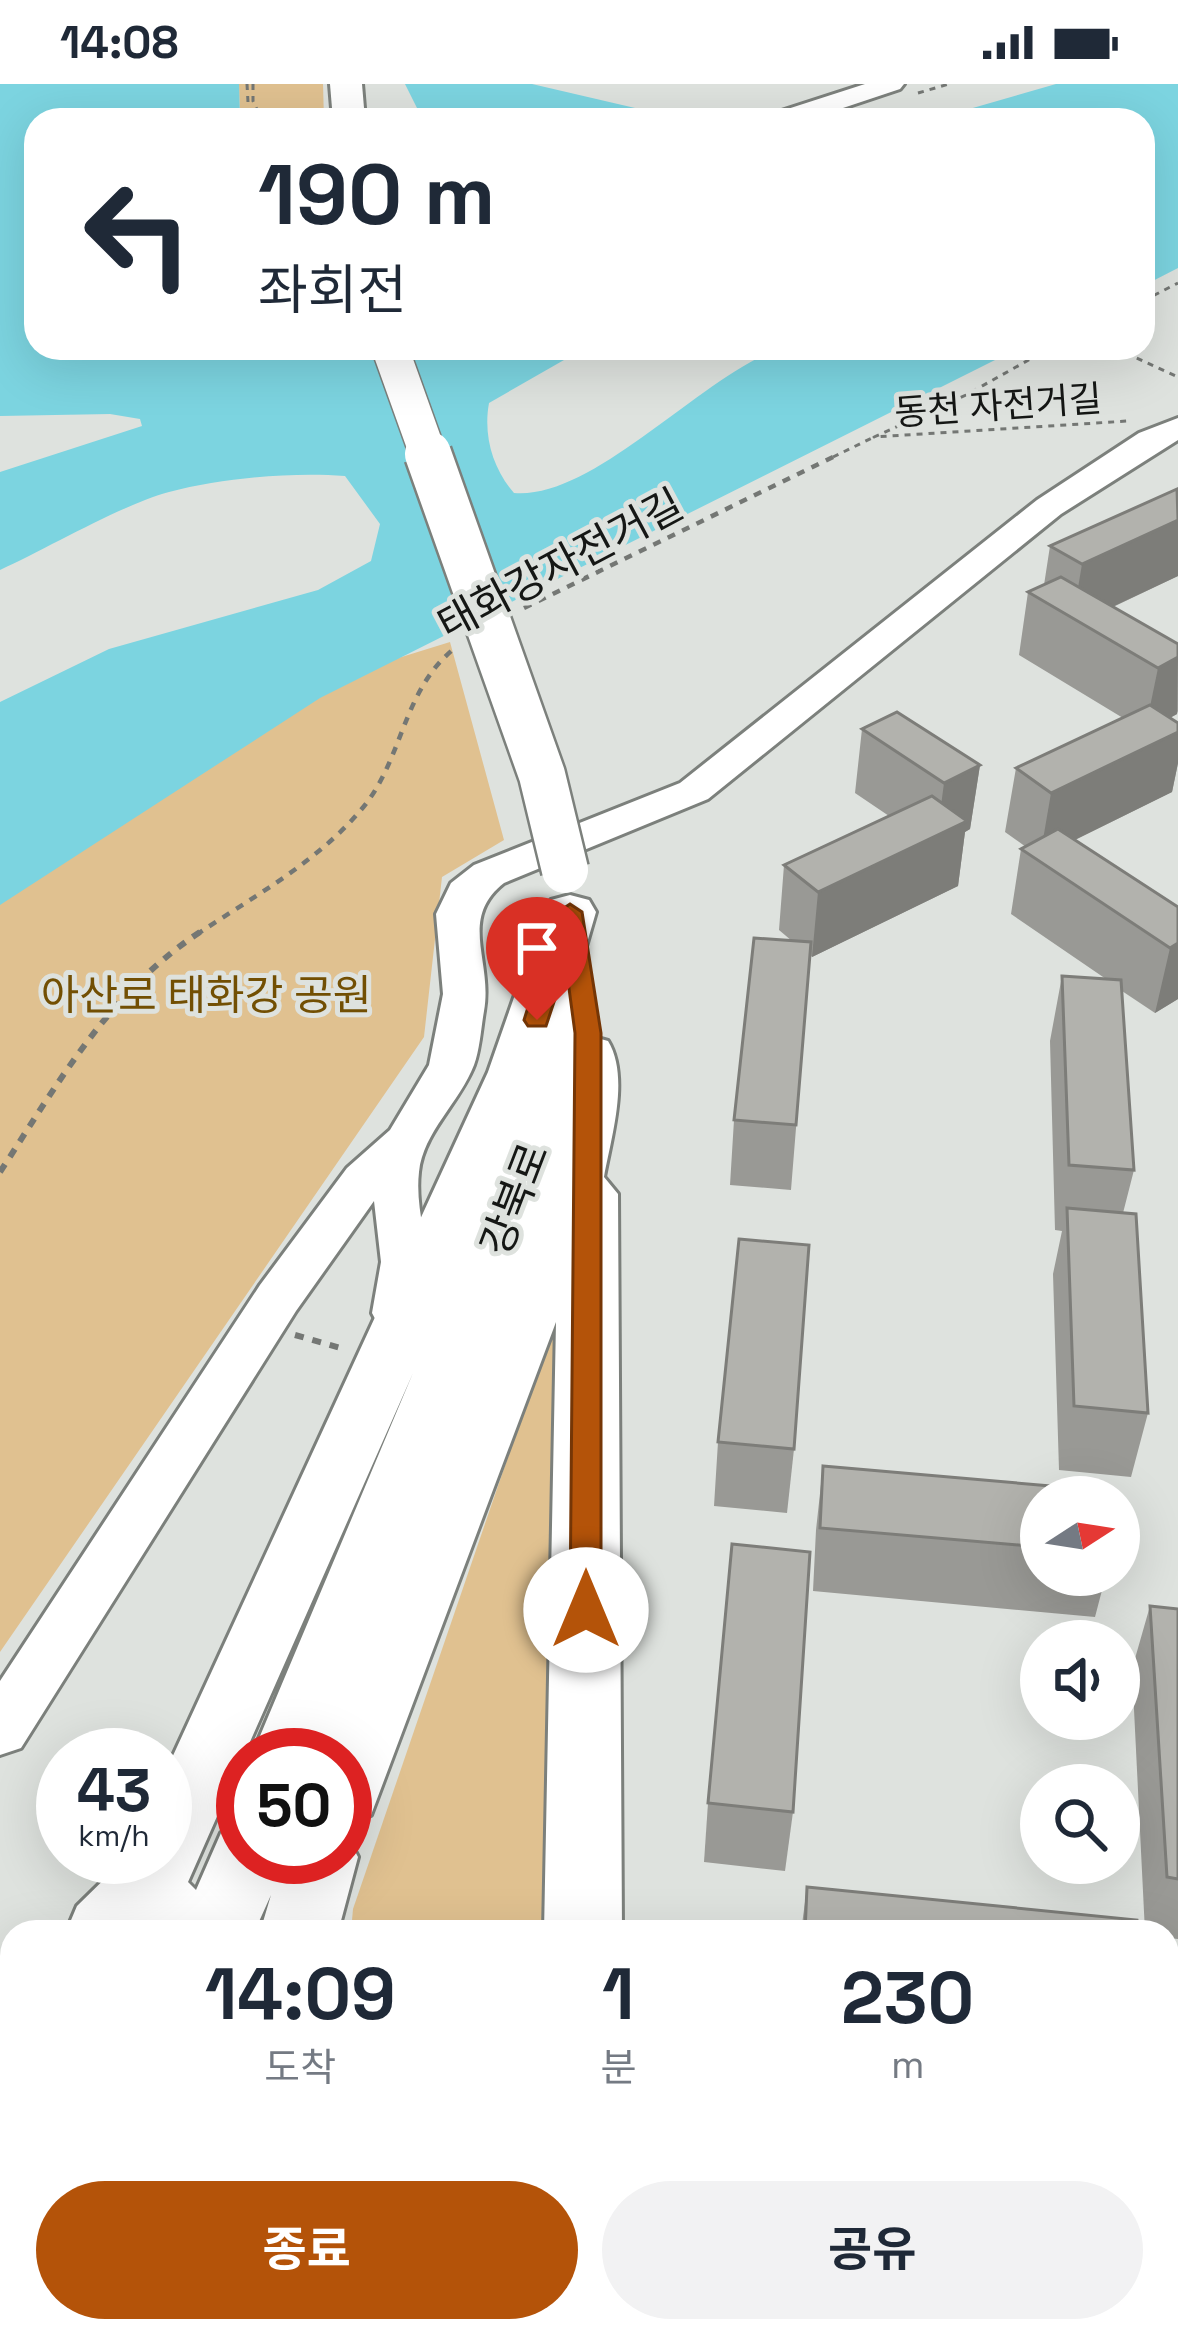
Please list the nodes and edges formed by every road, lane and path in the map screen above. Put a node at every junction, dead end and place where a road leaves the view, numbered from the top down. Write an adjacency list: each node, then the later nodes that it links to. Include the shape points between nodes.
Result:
1 (891, 84): 2 (street)
2 (818, 108)
3 (394, 360): 12 (main road, 강북로, bridge, via 542,775)
4 (1029, 360): 9 (path, 동천 자전거길)
5 (1141, 360): 6 (path)
6 (1178, 377)
7 (1131, 421): 9 (path, 동천 자전거길)
8 (1178, 428): 14 (street, via 1049,507 694,791 489,874 466,892 458,914 460,1035 452,1065)
9 (874, 437): 10 (path, 태화강자전거길)
10 (524, 608)
11 (467, 640): 16 (path, 태화강자전거길, via 424,679 368,802 290,875 134,983 94,1027)
12 (568, 891): 13 (main road, via 588,1033); 15 (main road, via 537,1020); 18 (main road, 강북로, via 565,1019 550,1102)
13 (587, 1114): 19 (main road, via 555,1247); 22 (main road)
14 (406, 1141): 15 (street, via 410,1156 431,1169 460,1163); 17 (street, via 395,1172 405,1262); 20 (street, via 364,1180 278,1298)
15 (485, 1143): 17 (main road)
16 (0, 1172)
17 (386, 1357): 21 (main road)
18 (300, 1728)
19 (370, 1728)
20 (0, 1730)
21 (216, 1897)
22 (583, 1920)

